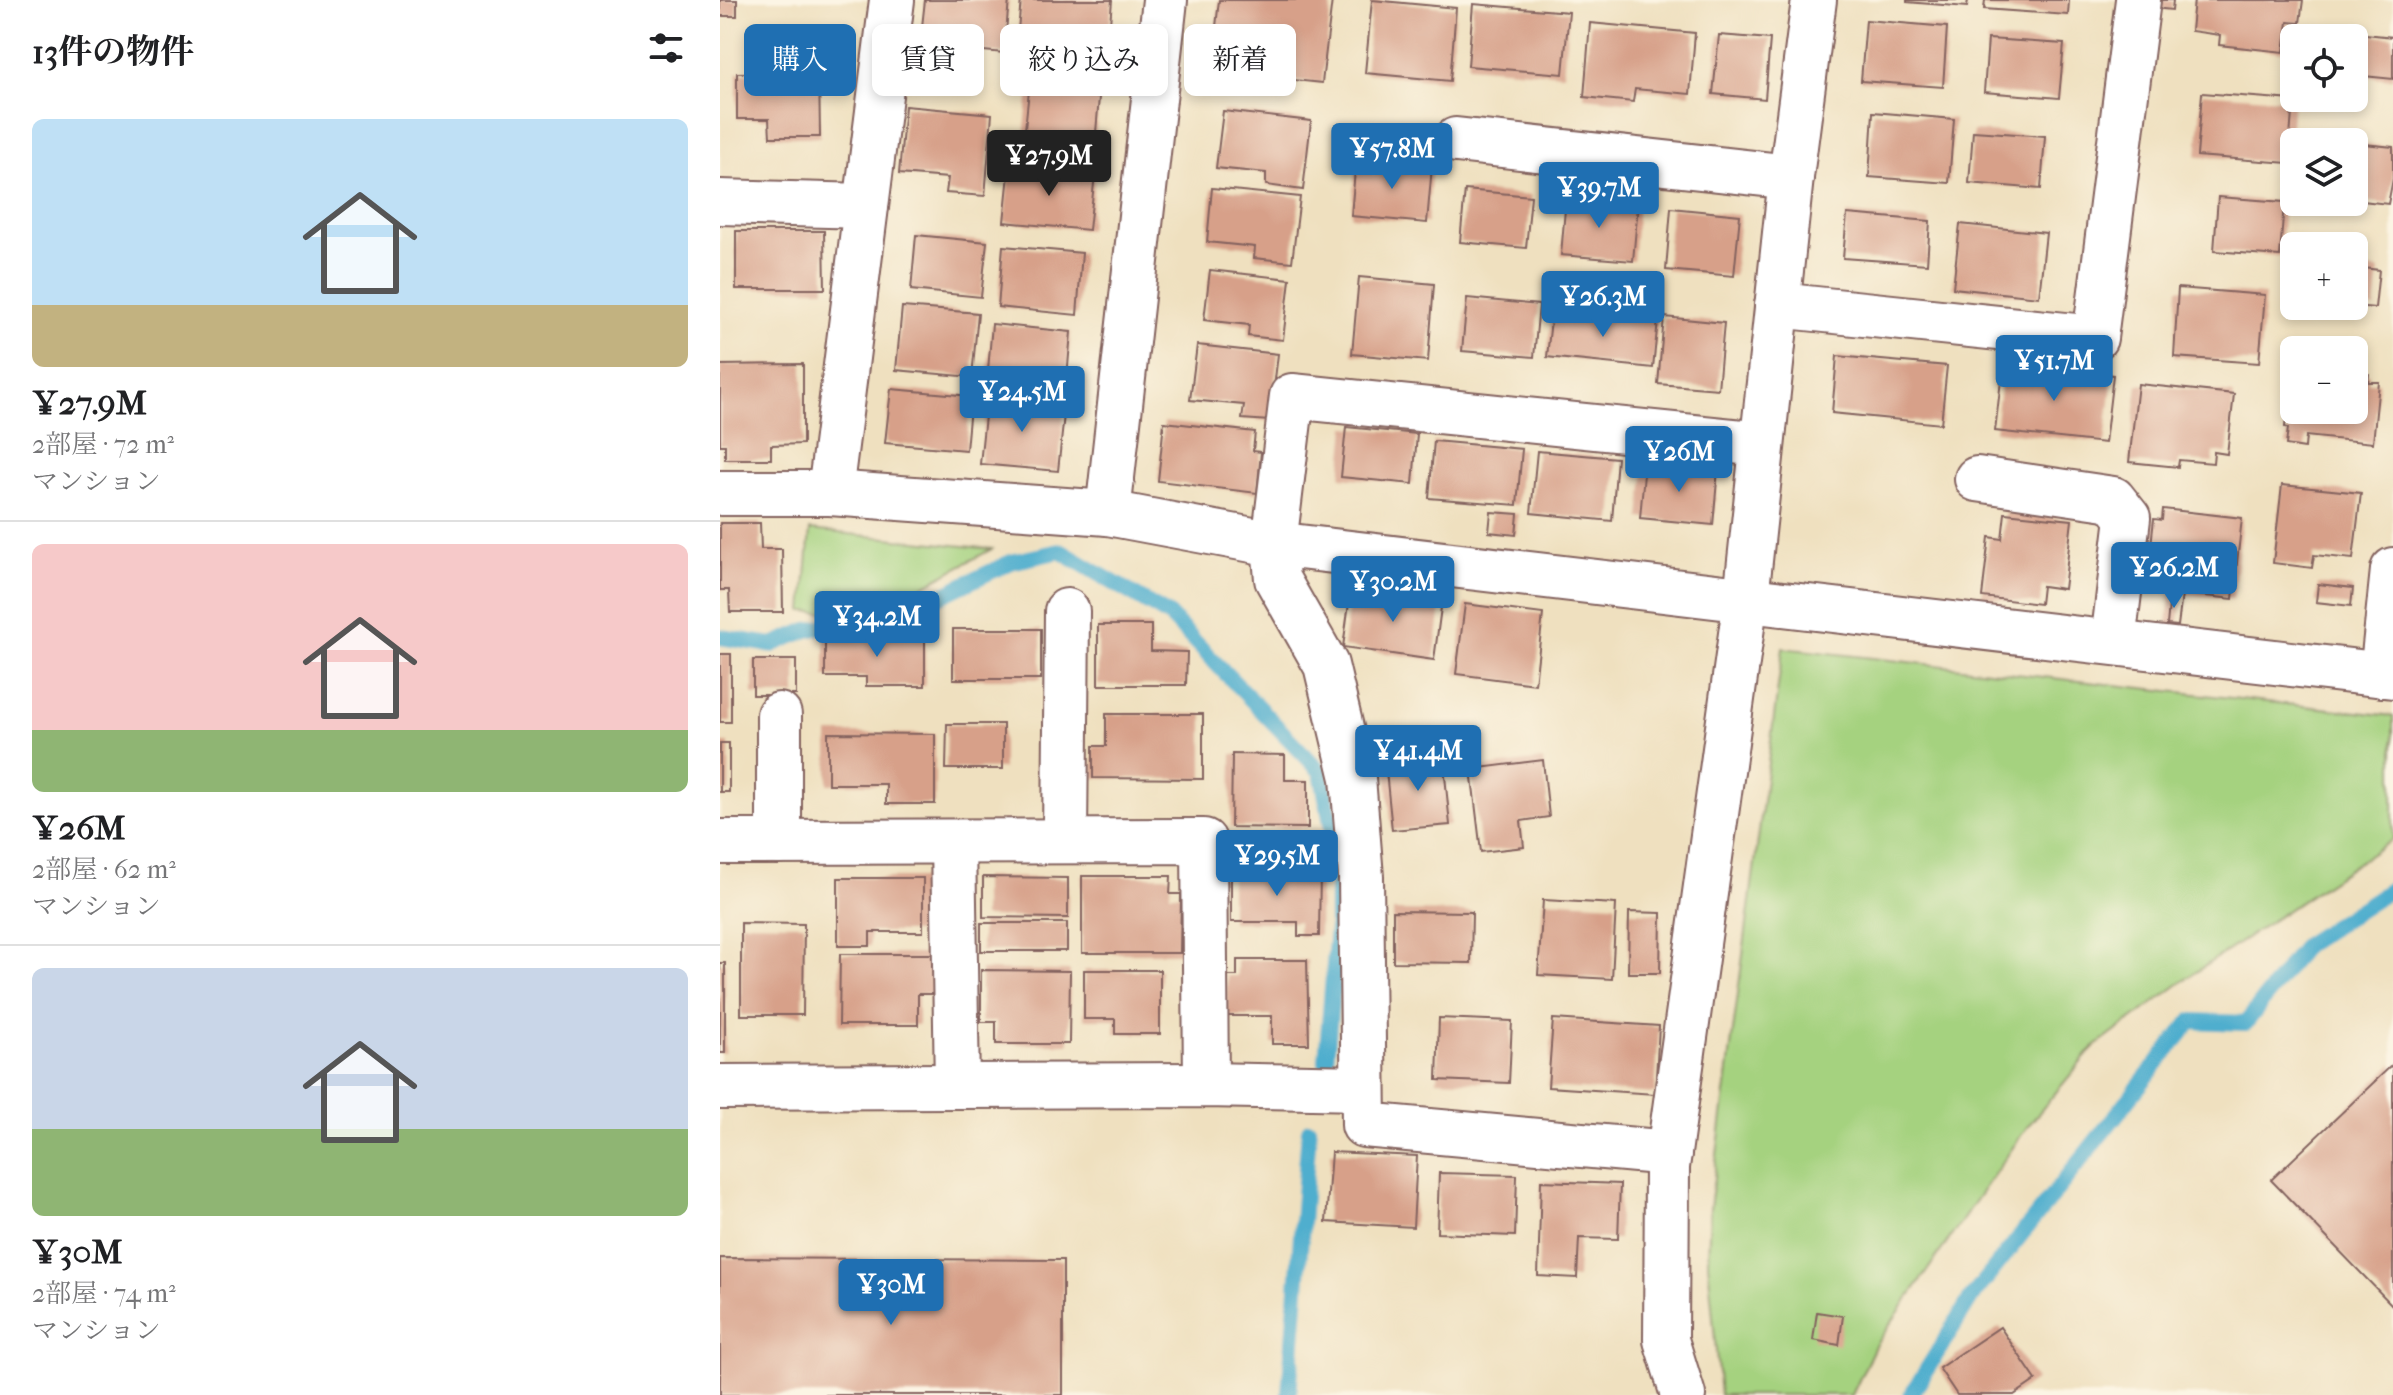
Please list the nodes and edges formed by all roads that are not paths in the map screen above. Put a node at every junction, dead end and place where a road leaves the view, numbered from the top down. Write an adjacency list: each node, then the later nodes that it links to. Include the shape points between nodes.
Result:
1 (892, 0): 8 (street)
2 (1165, 0): 14 (street)
3 (1814, 0): 6 (street)
4 (2138, 0): 9 (street, via 2095,338)
5 (1456, 140): 6 (street)
6 (1791, 177): 9 (street)
7 (720, 202): 8 (street)
8 (866, 206): 13 (street)
9 (1777, 305): 10 (street)
10 (1762, 444): 15 (street, via 1292,396); 17 (street)
11 (1977, 479): 19 (street, via 2113,499 2128,518)
12 (720, 493): 13 (street)
13 (830, 493): 14 (street)
14 (1108, 513): 15 (street)
15 (1274, 544): 17 (street); 29 (street, via 1277,579 1326,665 1353,778 1361,877)
16 (2393, 570): 20 (street)
17 (1746, 598): 19 (street); 30 (street)
18 (1067, 611): 22 (street)
19 (2113, 642): 20 (street)
20 (2388, 676)
21 (779, 715): 24 (street)
22 (1065, 841): 25 (street); 26 (street, via 1204,841)
23 (720, 842): 24 (street)
24 (779, 842): 25 (street)
25 (953, 842): 27 (street)
26 (1206, 1085): 27 (street); 29 (street)
27 (957, 1086): 28 (street)
28 (720, 1087)
29 (1362, 1088): 30 (street, via 1364,1125)
30 (1669, 1153): 31 (street, via 1666,1340)
31 (1683, 1395)

